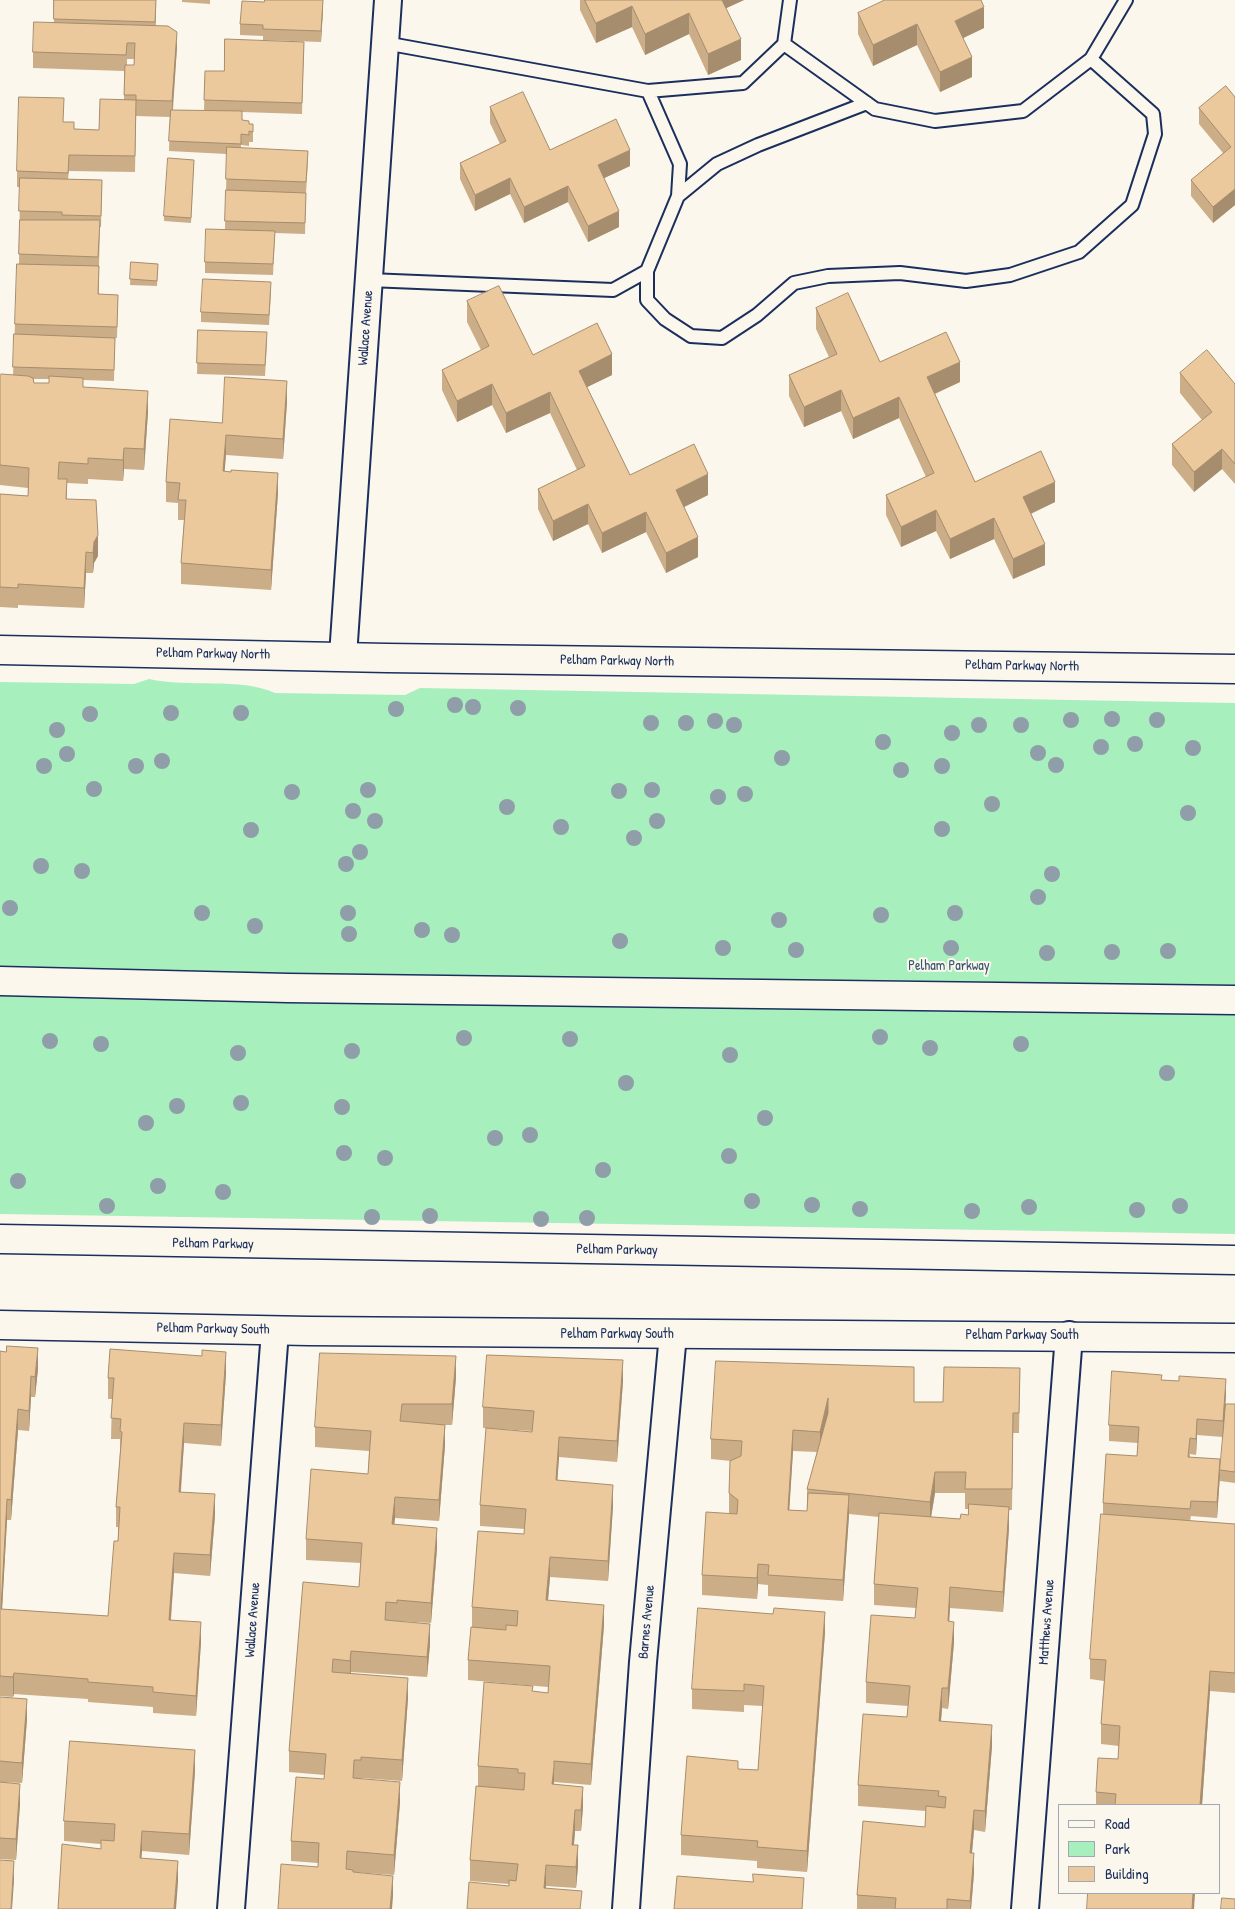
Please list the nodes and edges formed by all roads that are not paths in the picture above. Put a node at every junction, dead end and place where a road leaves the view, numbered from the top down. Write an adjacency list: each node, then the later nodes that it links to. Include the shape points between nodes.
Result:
1 (388, 0): 4 (street, Wallace Avenue)
2 (790, 0): 5 (lane)
3 (1126, 0): 6 (lane)
4 (385, 43): 7 (lane); 11 (street, Wallace Avenue)
5 (784, 44): 7 (lane, via 743,83); 8 (lane)
6 (1091, 59): 8 (lane, via 1023,111 935,121 875,108); 10 (lane, via 1153,114 1155,134 1132,205 1080,252 1010,276 966,281 900,273 828,276 794,283 757,315 722,338 690,336 665,319 647,300)
7 (648, 90): 9 (lane, via 680,164)
8 (867, 102): 9 (lane, via 758,144 717,164)
9 (678, 196): 10 (lane)
10 (647, 271): 11 (lane, via 613,290)
11 (369, 280): 13 (street, Wallace Avenue)
12 (0, 650): 13 (street, Pelham Parkway North)
13 (343, 656): 14 (street, Pelham Parkway North)
14 (1235, 669)
15 (0, 981): 16 (street, via 288,988)
16 (1235, 1000)
17 (0, 1239): 18 (street, Pelham Parkway)
18 (1235, 1260)
19 (0, 1325): 20 (street, Pelham Parkway South)
20 (275, 1331): 21 (street, Pelham Parkway South); 24 (street, Wallace Avenue)
21 (673, 1334): 22 (street, Pelham Parkway South); 25 (street, Barnes Avenue, via 643,1662)
22 (1069, 1335): 23 (street, Pelham Parkway South); 26 (street, Matthews Avenue)
23 (1235, 1338)
24 (231, 1909)
25 (626, 1909)
26 (1025, 1909)

